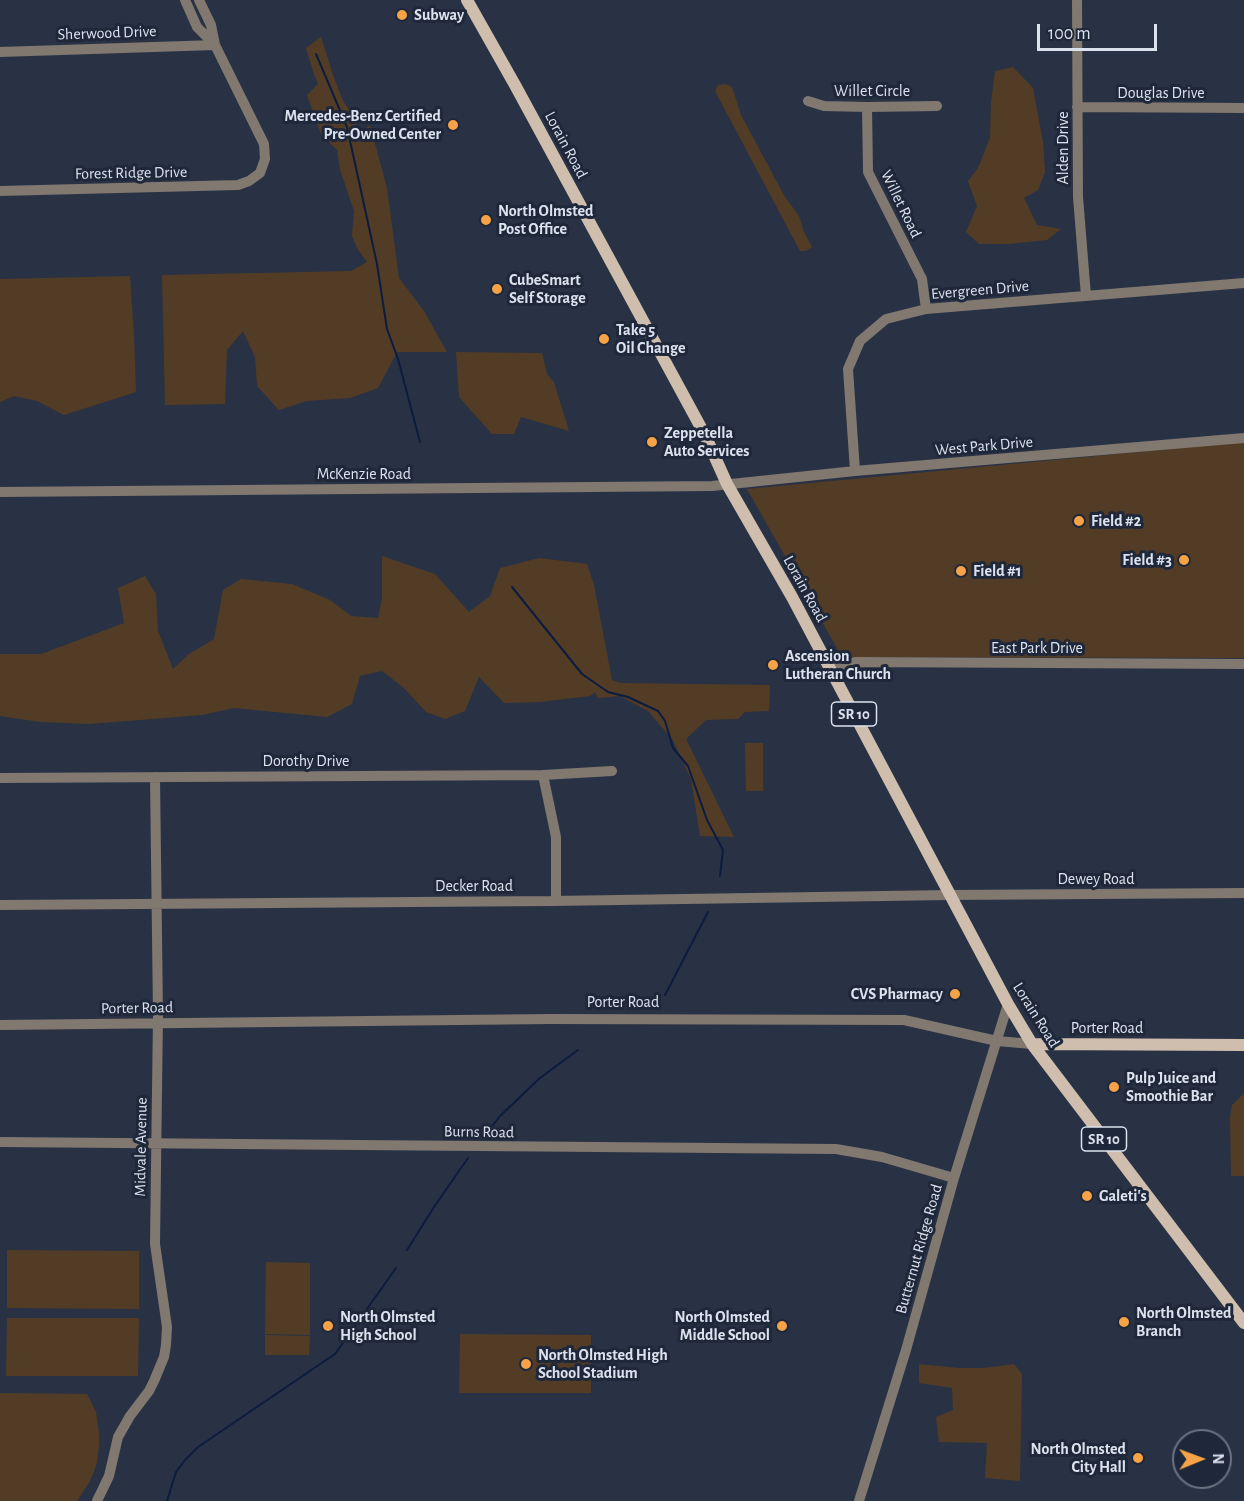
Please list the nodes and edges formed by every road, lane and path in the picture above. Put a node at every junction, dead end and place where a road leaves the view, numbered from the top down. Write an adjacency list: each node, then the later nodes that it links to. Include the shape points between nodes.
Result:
1 (184, 0): 5 (street, via 197,27)
2 (199, 0): 5 (street, via 211,25)
3 (467, 0): 18 (main road, Lorain Road / SR 10)
4 (1077, 0): 10 (street, Alden Drive)
5 (214, 45): 6 (street, Sherwood Drive); 12 (street, Forest Ridge Drive, via 264,144 265,159 260,173 249,181 238,185)
6 (0, 52)
7 (808, 100): 9 (street, Willet Circle, via 824,106)
8 (937, 106): 9 (street, Willet Circle)
9 (867, 107): 15 (street, Willet Road, via 868,172 922,279)
10 (1077, 107): 11 (street, Douglas Drive); 14 (street, Alden Drive, via 1078,197)
11 (1244, 108)
12 (0, 191)
13 (1244, 283): 14 (street, Evergreen Drive)
14 (1086, 296): 15 (street, Evergreen Drive)
15 (926, 309): 17 (street, Evergreen Drive, via 886,319 860,341 848,369)
16 (1244, 438): 17 (street, West Park Drive)
17 (855, 471): 18 (street, West Park Drive)
18 (728, 484): 19 (street, McKenzie Road); 21 (main road, Lorain Road / SR 10)
19 (0, 492)
20 (1244, 663): 21 (street, East Park Drive, via 855,662)
21 (831, 670): 27 (main road, Lorain Road / SR 10)
22 (612, 771): 23 (street, Dorothy Drive)
23 (543, 775): 24 (street, Dorothy Drive); 28 (street, via 556,837)
24 (155, 777): 25 (street, Dorothy Drive); 29 (street, Midvale Avenue)
25 (0, 778)
26 (1244, 893): 27 (street, Dewey Road)
27 (949, 895): 28 (street, Decker Road); 31 (main road, Lorain Road / SR 10)
28 (556, 901): 29 (street, Decker Road)
29 (156, 903): 30 (street, Decker Road); 32 (street, Midvale Avenue)
30 (0, 905)
31 (1008, 1004): 34 (street, Butternut Ridge Road); 35 (main road, Lorain Road / SR 10)
32 (158, 1024): 33 (street, Porter Road); 34 (street, Porter Road, via 904,1020); 38 (street, Midvale Avenue)
33 (0, 1025)
34 (997, 1041): 35 (street, Porter Road); 39 (street, Butternut Ridge Road)
35 (1032, 1044): 36 (main road, Porter Road); 40 (main road, Lorain Road / SR 10)
36 (1244, 1045)
37 (0, 1142): 38 (street, Burns Road)
38 (156, 1144): 39 (street, Burns Road, via 836,1149 882,1157); 41 (street, Midvale Avenue, via 155,1244 166,1345 154,1382 118,1437 109,1476)
39 (954, 1178): 42 (street, Butternut Ridge Road)
40 (1244, 1323)
41 (97, 1501)
42 (860, 1501)

